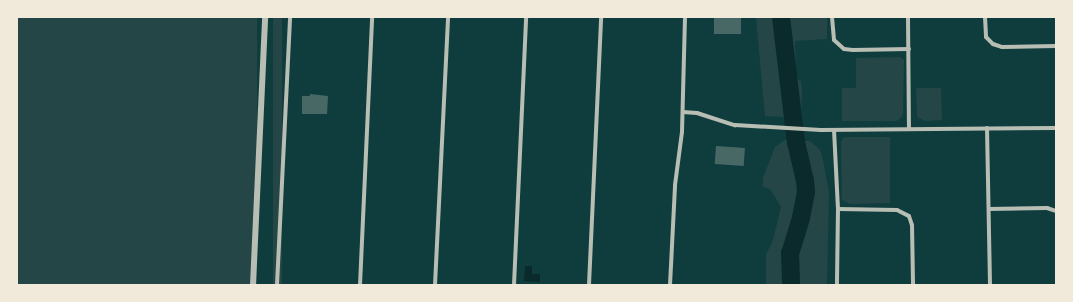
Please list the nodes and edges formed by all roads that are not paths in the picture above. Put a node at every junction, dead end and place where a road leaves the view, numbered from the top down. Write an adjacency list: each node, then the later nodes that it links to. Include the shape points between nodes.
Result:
1 (266, 17): 21 (street)
2 (290, 17): 22 (street)
3 (372, 17): 23 (street)
4 (448, 17): 24 (street)
5 (526, 17): 25 (street)
6 (602, 17): 26 (street)
7 (685, 17): 13 (street)
8 (832, 17): 12 (street, via 834,40 844,49)
9 (908, 17): 12 (street)
10 (985, 17): 11 (street, via 986,37 998,46)
11 (1056, 46)
12 (909, 49): 16 (street)
13 (683, 112): 17 (street, via 697,113 735,124); 27 (street, via 674,185)
14 (987, 128): 15 (street); 16 (street); 19 (street)
15 (1056, 128)
16 (909, 129): 17 (street)
17 (834, 130): 18 (street)
18 (838, 209): 28 (street); 29 (street, via 897,210 909,216 912,225)
19 (989, 209): 20 (street, via 1047,208); 30 (street)
20 (1056, 211)
21 (253, 285)
22 (277, 285)
23 (360, 285)
24 (435, 285)
25 (514, 285)
26 (589, 285)
27 (670, 285)
28 (837, 285)
29 (913, 285)
30 (990, 285)

